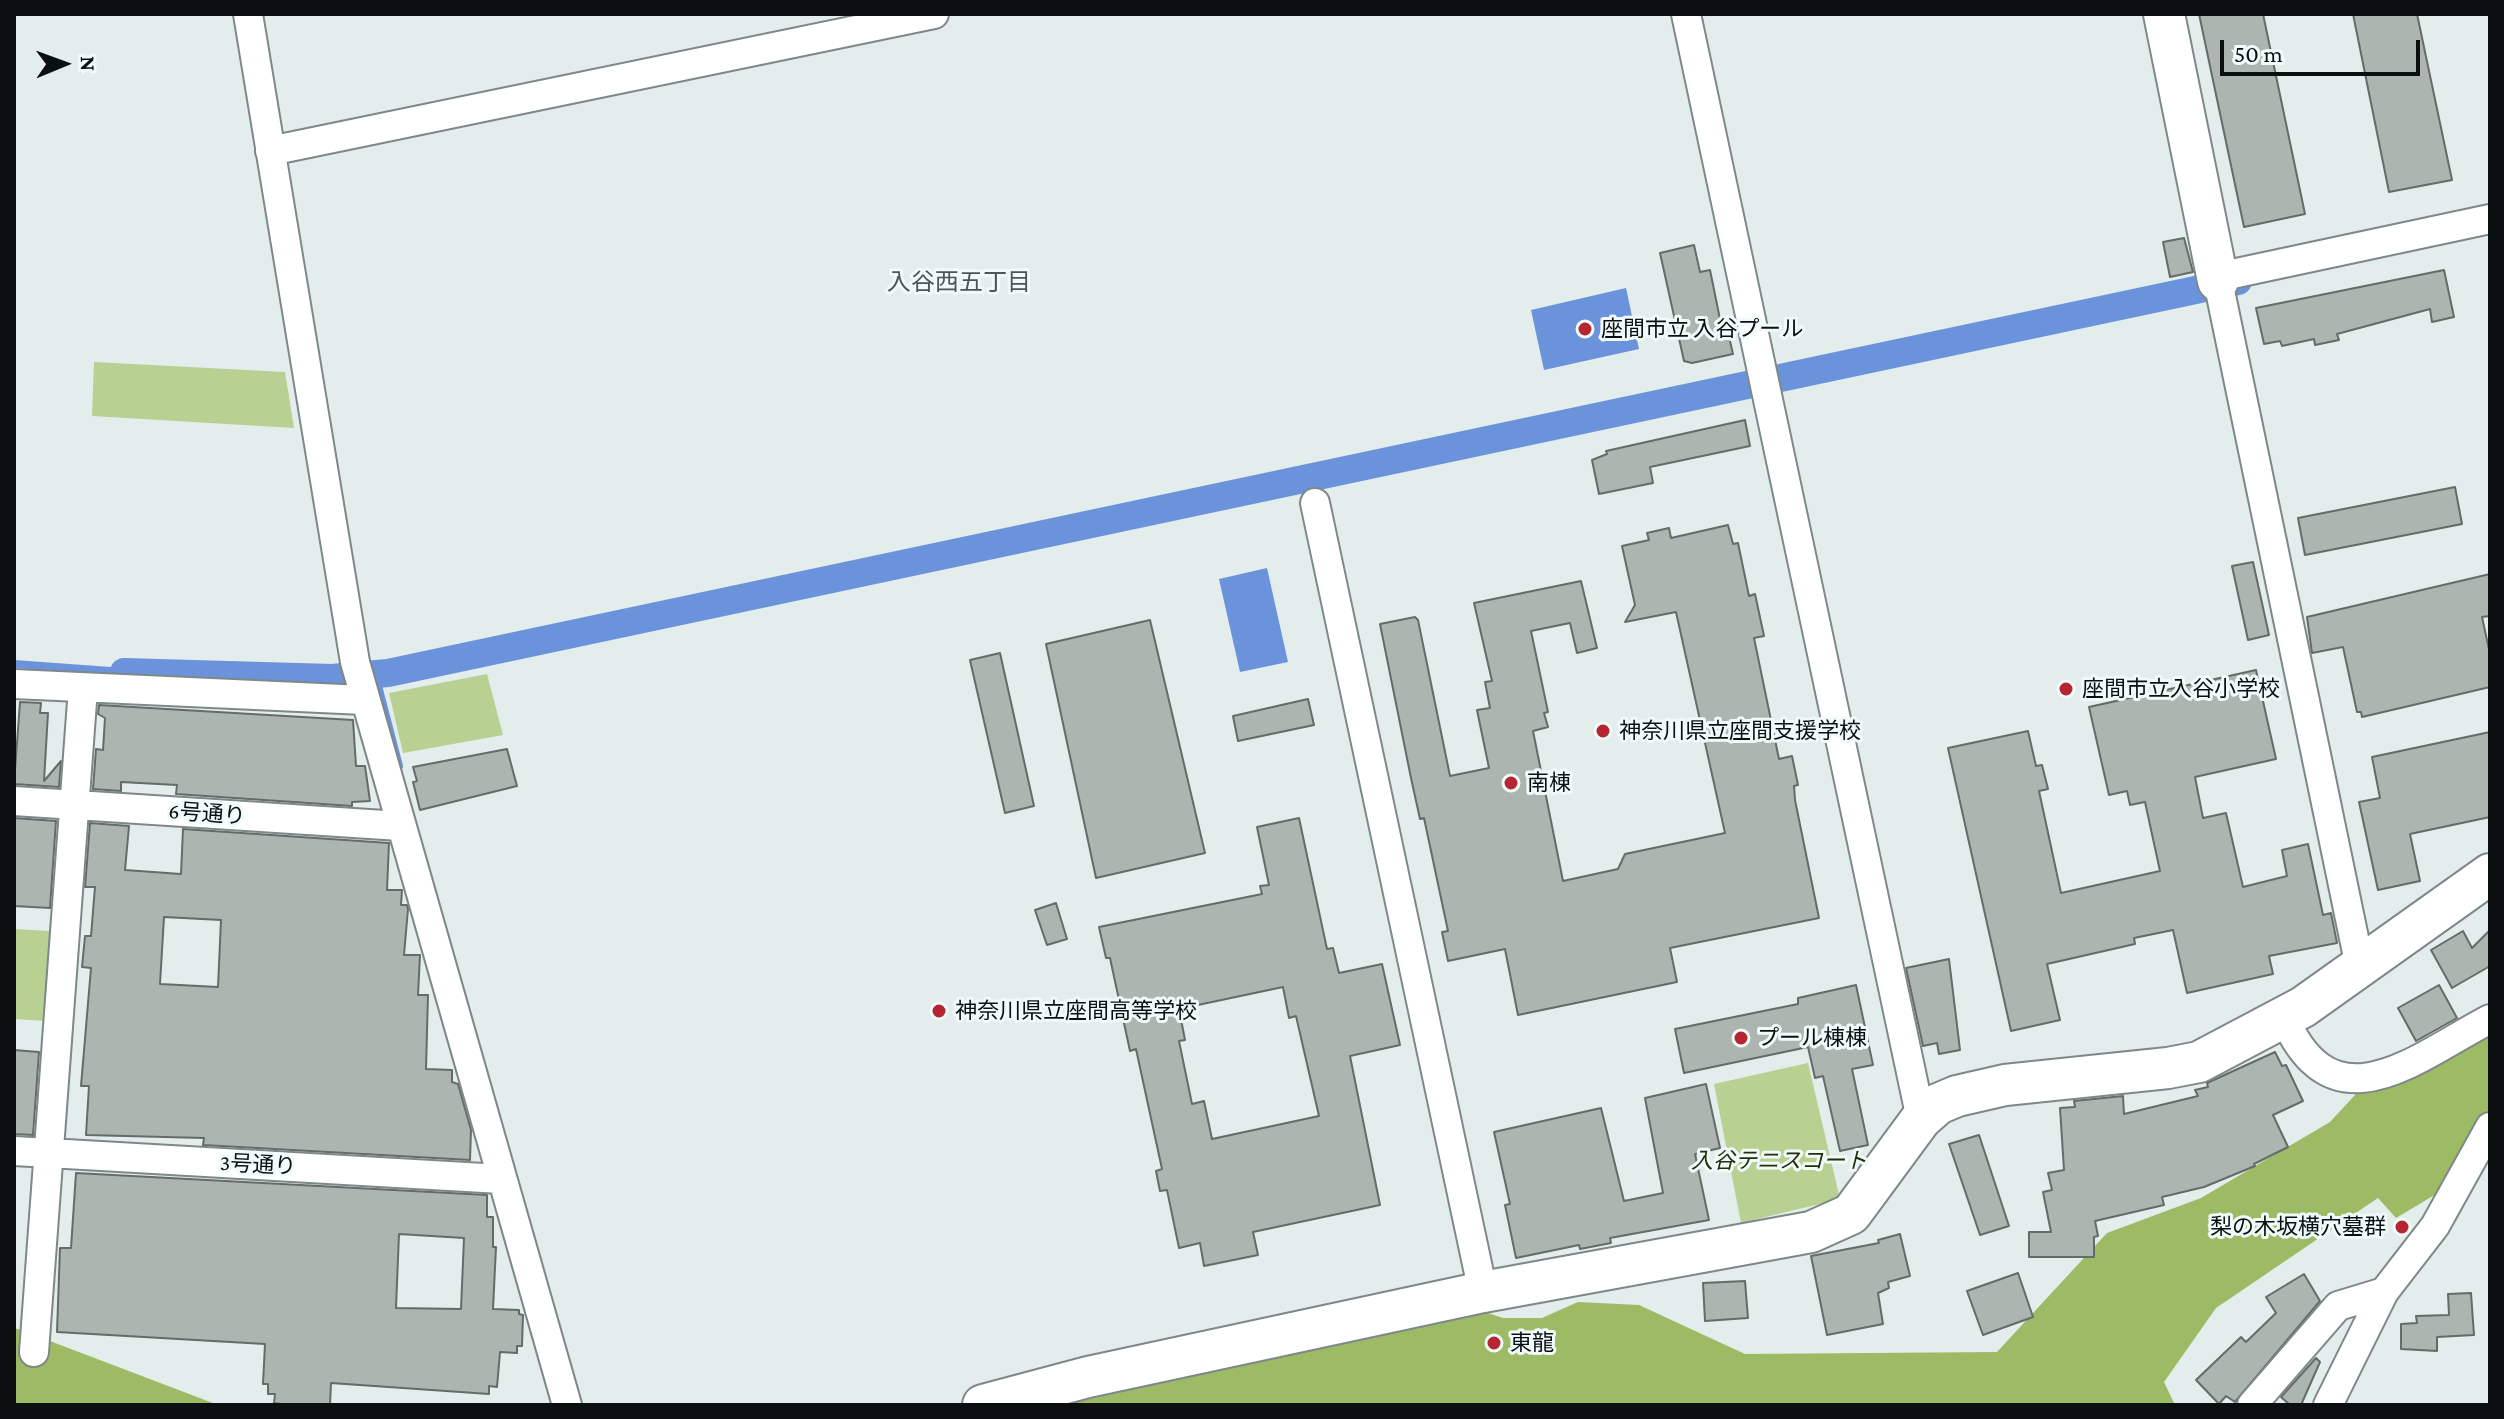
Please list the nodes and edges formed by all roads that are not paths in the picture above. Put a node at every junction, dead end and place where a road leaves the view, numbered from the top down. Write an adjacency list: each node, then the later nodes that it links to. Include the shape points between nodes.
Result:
1 (248, 14): 5 (street)
2 (934, 14): 5 (street)
3 (1686, 14): 19 (street)
4 (2164, 14): 7 (street)
5 (270, 151): 11 (street)
6 (2490, 219): 7 (street)
7 (2219, 288): 16 (street)
8 (1315, 503): 24 (street)
9 (14, 684): 10 (street)
10 (83, 688): 11 (street); 13 (street)
11 (363, 697): 14 (street)
12 (14, 801): 13 (street, 6号通り)
13 (74, 805): 14 (street, 6号通り); 22 (street)
14 (400, 826): 23 (street)
15 (2490, 874): 16 (street)
16 (2360, 967): 17 (street)
17 (2284, 1017): 18 (street, via 2313,1063 2336,1075 2374,1079); 19 (street, via 2184,1066 1982,1089 1938,1104)
18 (2490, 1019)
19 (1921, 1119): 24 (street, via 1863,1202 1851,1214 1811,1232)
20 (2490, 1127): 25 (street, via 2435,1226)
21 (14, 1151): 22 (street, 3号通り)
22 (49, 1153): 23 (street, 3号通り); 26 (street)
23 (501, 1179): 27 (street)
24 (1483, 1292): 28 (street, via 1088,1377)
25 (2384, 1292): 29 (street, via 2338,1306); 30 (street)
26 (34, 1352)
27 (567, 1405)
28 (983, 1405)
29 (2252, 1405)
30 (2328, 1405)

